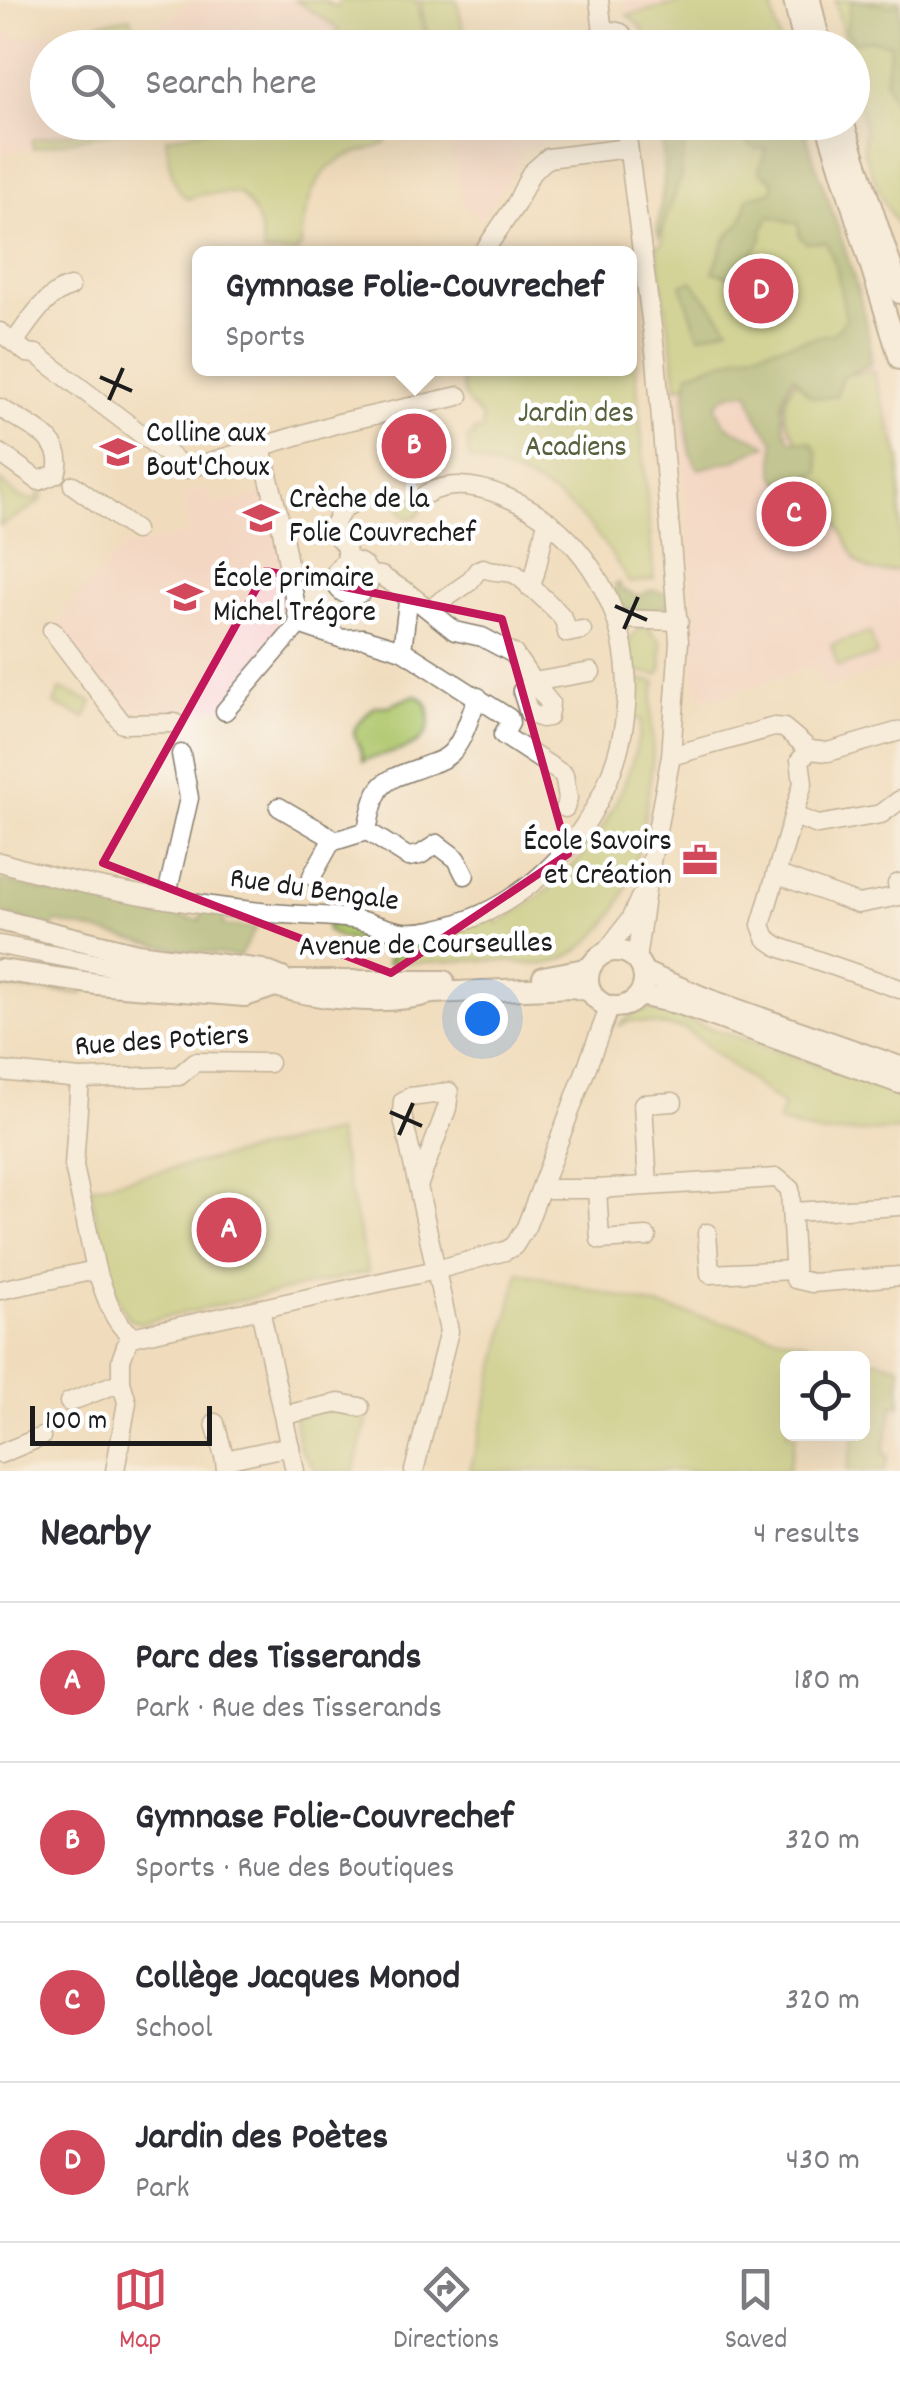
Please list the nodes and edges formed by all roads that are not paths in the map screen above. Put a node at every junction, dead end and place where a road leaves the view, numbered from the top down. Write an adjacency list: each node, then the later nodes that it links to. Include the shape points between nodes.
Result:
1 (598, 0): 4 (street)
2 (794, 0): 5 (main road)
3 (810, 0): 6 (main road)
4 (603, 30)
5 (801, 30)
6 (817, 30)
7 (627, 140): 10 (street)
8 (832, 140): 15 (main road)
9 (848, 140): 13 (main road)
10 (628, 148): 11 (street, via 537,165); 31 (street, via 660,395)
11 (487, 246)
12 (70, 286): 14 (street)
13 (900, 294)
14 (14, 342): 18 (street, via 187,469)
15 (900, 359)
16 (459, 396): 18 (street)
17 (0, 408): 19 (street, via 54,443 60,462 56,474 39,481)
18 (260, 448): 32 (street)
19 (0, 453)
20 (73, 485): 24 (street)
21 (426, 494): 23 (street, Rue du Bengale, via 473,486)
22 (354, 502): 25 (street, via 331,530 345,544)
23 (548, 521): 27 (street); 30 (street, Rue du Bengale, via 574,544)
24 (135, 530)
25 (348, 561): 26 (street); 26 (street, via 336,572 340,590 361,592)
26 (369, 574): 28 (street)
27 (530, 588): 29 (street, via 516,574 483,568); 34 (street, via 560,615 567,633)
28 (409, 594): 29 (street); 35 (street)
29 (430, 609): 37 (street, via 455,632 514,654)
30 (617, 619): 31 (street); 58 (street, Rue du Bengale, via 626,701 613,771 573,842 504,902 445,927 408,934 358,920)
31 (678, 620): 45 (street)
32 (299, 624): 35 (street); 39 (street)
33 (52, 630): 41 (street, via 123,724)
34 (582, 630)
35 (402, 650): 38 (street)
36 (591, 672): 37 (street)
37 (533, 682): 40 (street, via 522,691 527,708)
38 (478, 697): 40 (street); 50 (street, via 448,756 382,783)
39 (226, 711)
40 (509, 718): 48 (street, via 503,736 564,775)
41 (175, 722)
42 (900, 731): 43 (street, via 828,752)
43 (810, 750): 45 (street, via 774,727); 49 (street, via 800,760 803,783)
44 (181, 754): 58 (street, via 188,810)
45 (671, 756): 57 (street)
46 (900, 800): 49 (street, via 881,814 818,825)
47 (279, 807): 51 (street, via 323,830)
48 (565, 808)
49 (794, 816): 53 (street)
50 (367, 830): 51 (street); 54 (street, via 408,857 437,844)
51 (331, 842): 55 (street)
52 (0, 862): 58 (street, Rue du Bengale)
53 (776, 874): 56 (street, via 858,904 900,896); 65 (street, via 761,925 766,938)
54 (465, 875)
55 (312, 876)
56 (900, 883)
57 (646, 884): 61 (street, via 630,920); 62 (street)
58 (166, 898)
59 (0, 920): 64 (main road, via 123,951 262,970)
60 (0, 946): 64 (street, Avenue de Courseulles, via 109,966)
61 (598, 960): 62 (main road, Avenue de Courseulles, via 618,951); 64 (main road, Avenue de Courseulles, via 551,976); 66 (main road, Avenue de Courseulles)
62 (640, 966): 67 (main road); 71 (main road, Avenue de Courseulles)
63 (0, 970): 64 (main road, via 245,996)
64 (276, 983): 66 (main road, Avenue de Courseulles, via 352,998)
65 (900, 989)
66 (591, 991): 68 (main road)
67 (639, 995): 68 (main road); 71 (main road, Avenue de Courseulles)
68 (610, 1006): 76 (street)
69 (269, 1063): 72 (street, Rue des Potiers, via 196,1062 179,1076)
70 (0, 1071): 72 (street, Rue des Potiers)
71 (898, 1078)
72 (80, 1079): 82 (street, via 74,1166)
73 (672, 1102): 74 (street, via 643,1104)
74 (648, 1185): 77 (street); 79 (street, via 776,1178 790,1189)
75 (418, 1186): 75 (street, via 447,1108 449,1092 403,1102); 83 (street)
76 (541, 1189): 77 (street); 83 (street, via 514,1246)
77 (596, 1189): 81 (street, via 600,1240)
78 (900, 1206): 79 (street)
79 (792, 1212): 84 (street)
80 (708, 1233): 84 (street, via 710,1274)
81 (647, 1237)
82 (96, 1270): 86 (street); 88 (street)
83 (436, 1270): 87 (street); 100 (street, via 449,1331)
84 (794, 1270): 85 (street, via 804,1282)
85 (900, 1276)
86 (0, 1290)
87 (260, 1309): 88 (street); 92 (street)
88 (130, 1335): 89 (street)
89 (121, 1382): 90 (street); 98 (street, via 126,1402)
90 (68, 1402)
91 (360, 1407): 92 (street, via 340,1403)
92 (284, 1415): 95 (street)
93 (215, 1423): 97 (street)
94 (41, 1437): 96 (street)
95 (290, 1446): 97 (street); 99 (street)
96 (0, 1454)
97 (225, 1466)
98 (115, 1471)
99 (294, 1471)
100 (414, 1471)

